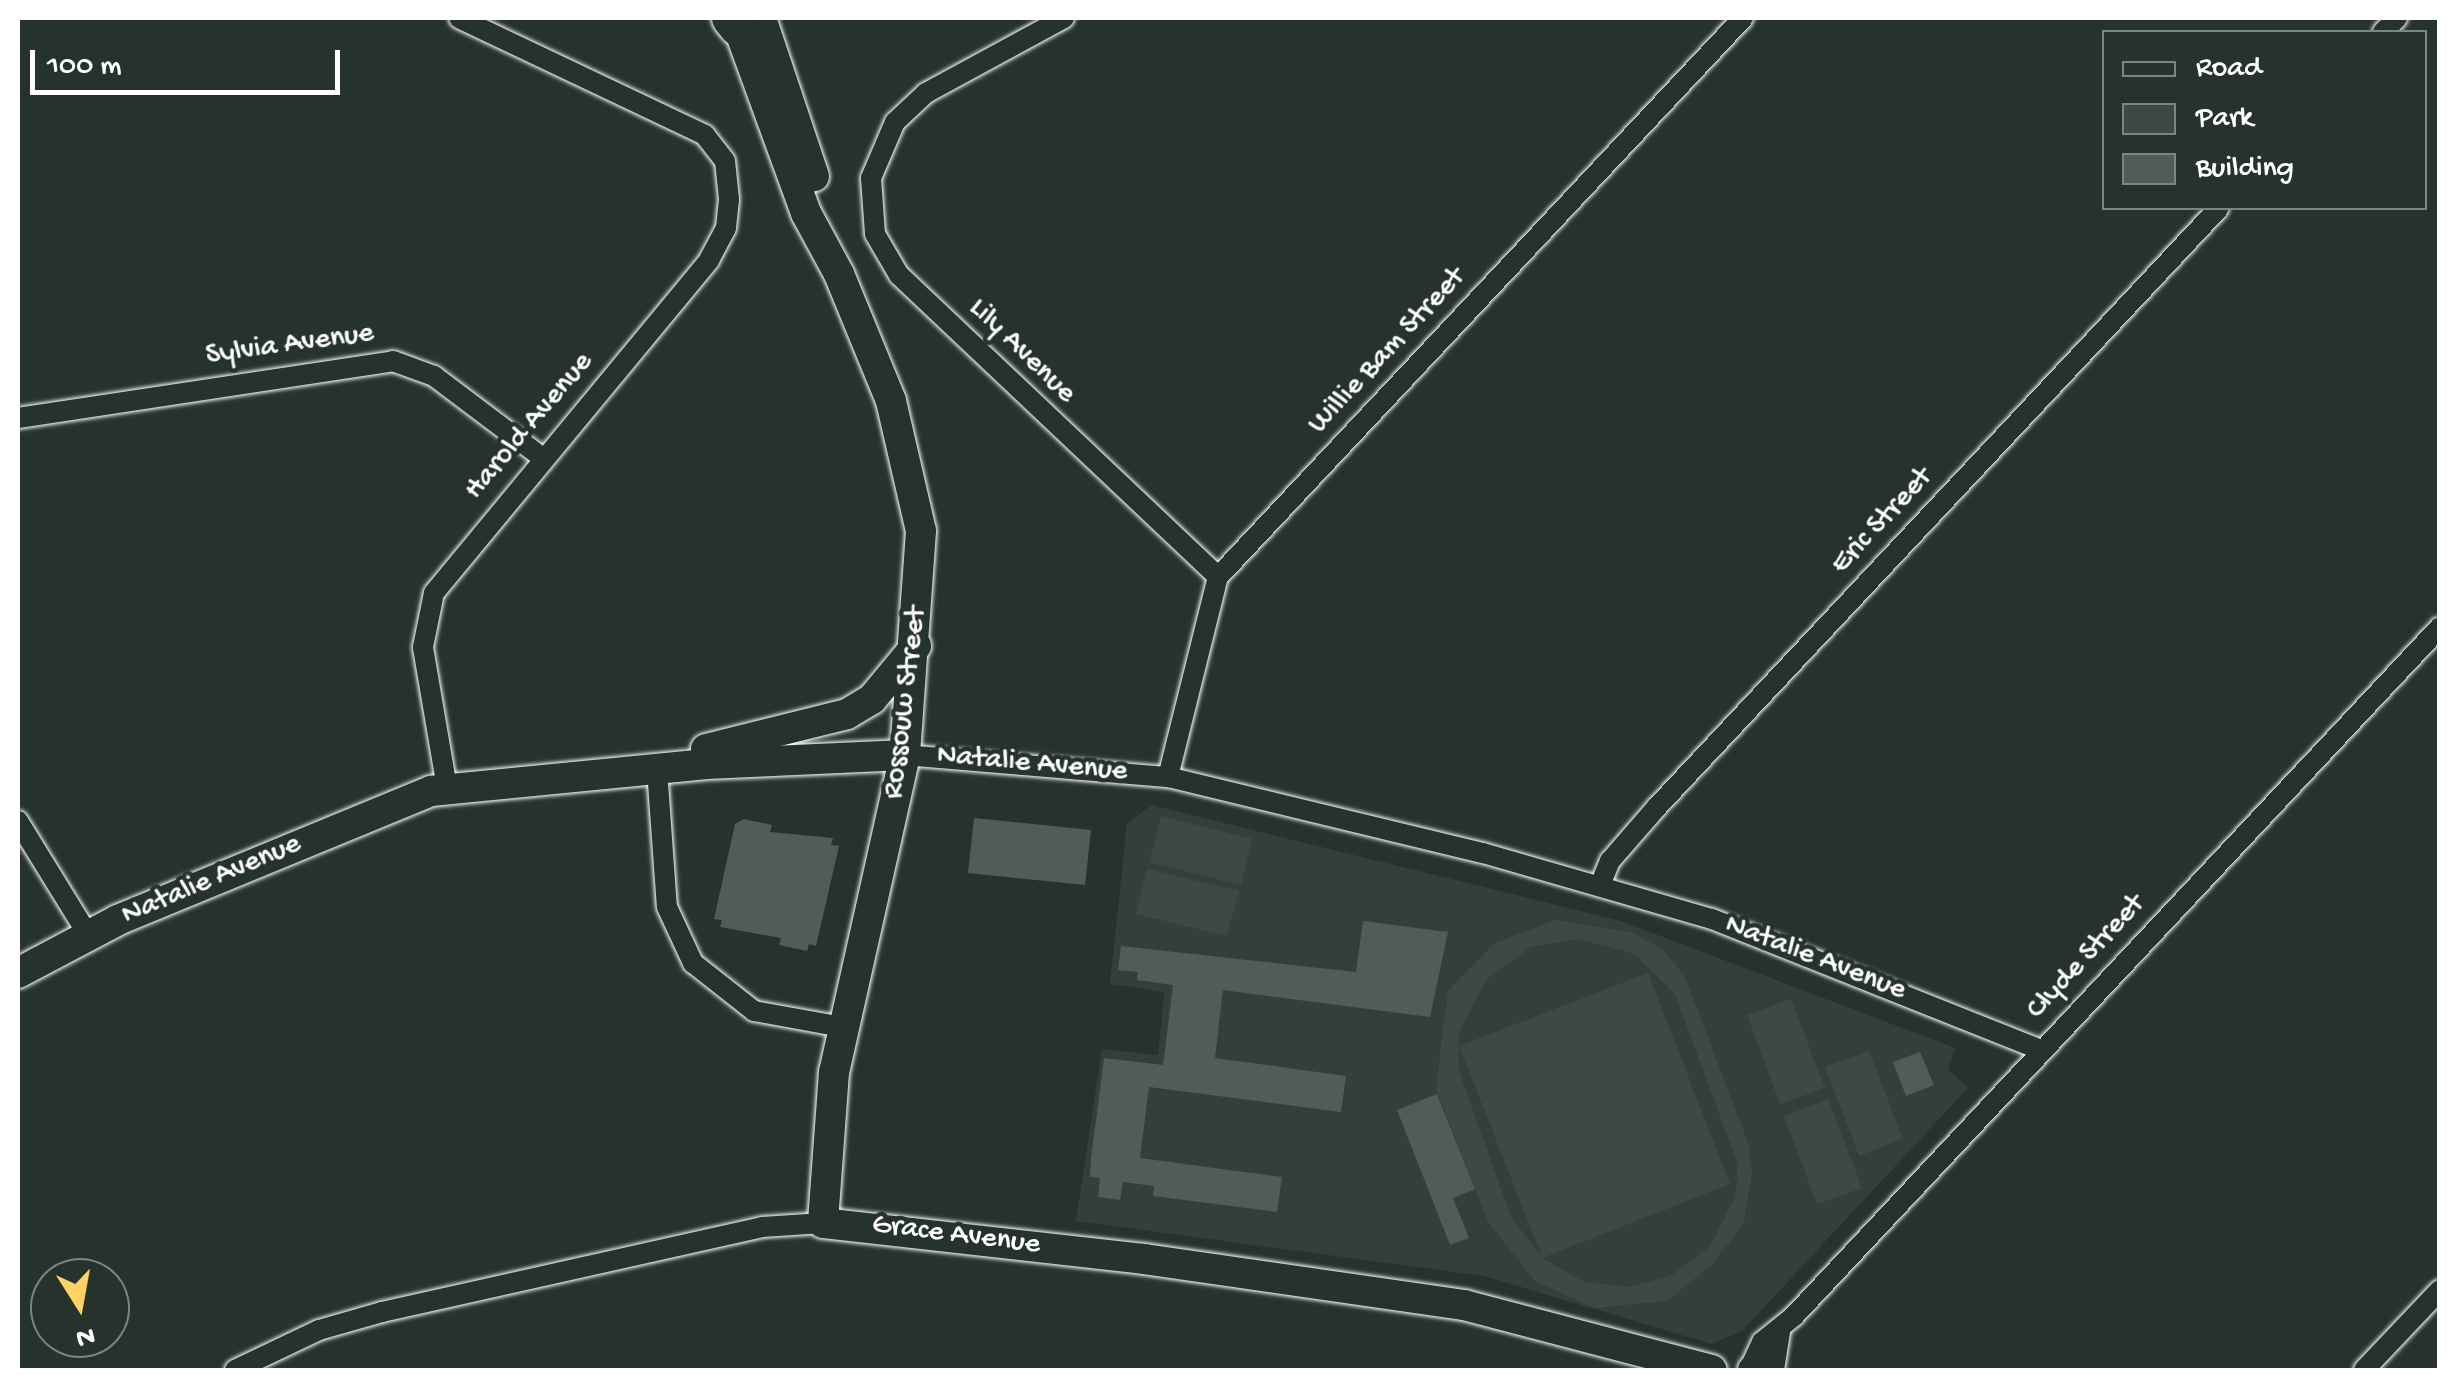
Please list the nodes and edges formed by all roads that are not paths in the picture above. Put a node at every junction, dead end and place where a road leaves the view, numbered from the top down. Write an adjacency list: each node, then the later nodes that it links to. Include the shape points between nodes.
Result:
1 (459, 18): 7 (street, Harold Avenue, via 699,131 720,152 728,174 720,243)
2 (1064, 18): 8 (street, Lily Avenue, via 926,93 890,130 874,165 869,203 881,249 898,275)
3 (1743, 18): 8 (street, Willie Bam Street)
4 (748, 20): 10 (street, Rossouw Street, via 820,196 829,252 913,477 922,570)
5 (2217, 210): 16 (street, Eric Street, via 1657,808)
6 (18, 418): 7 (street, Sylvia Avenue, via 400,361 434,376)
7 (542, 458): 14 (street, Harold Avenue, via 443,578 427,609 424,658)
8 (1218, 578): 13 (street, Willie Bam Street)
9 (2440, 627): 20 (street, Clyde Street)
10 (916, 646): 11 (street, Rossouw Street); 12 (street, via 872,699 847,714 680,756)
11 (905, 756): 12 (street, Natalie Avenue); 13 (street, Natalie Avenue); 19 (street, Rossouw Street)
12 (657, 768): 14 (street, Natalie Avenue); 19 (street, via 667,908 692,963 754,1011)
13 (1168, 777): 16 (street, Natalie Avenue)
14 (447, 788): 17 (street, Natalie Avenue)
15 (18, 821): 17 (street)
16 (1600, 883): 20 (street, Natalie Avenue, via 1712,919)
17 (88, 935): 18 (street, Natalie Avenue)
18 (18, 973)
19 (842, 1027): 21 (street, Rossouw Street, via 828,1108)
20 (2042, 1050): 23 (street, Clyde Street)
21 (823, 1223): 24 (street, Grace Avenue, via 762,1227 382,1312 319,1330); 25 (street, Grace Avenue, via 1144,1259 1464,1306)
22 (2440, 1290): 29 (street)
23 (1780, 1331): 26 (street, Clyde Street, via 1762,1342); 28 (street)
24 (234, 1370)
25 (1696, 1370)
26 (1751, 1370): 27 (street)
27 (1763, 1370)
28 (1774, 1370)
29 (2364, 1370)

